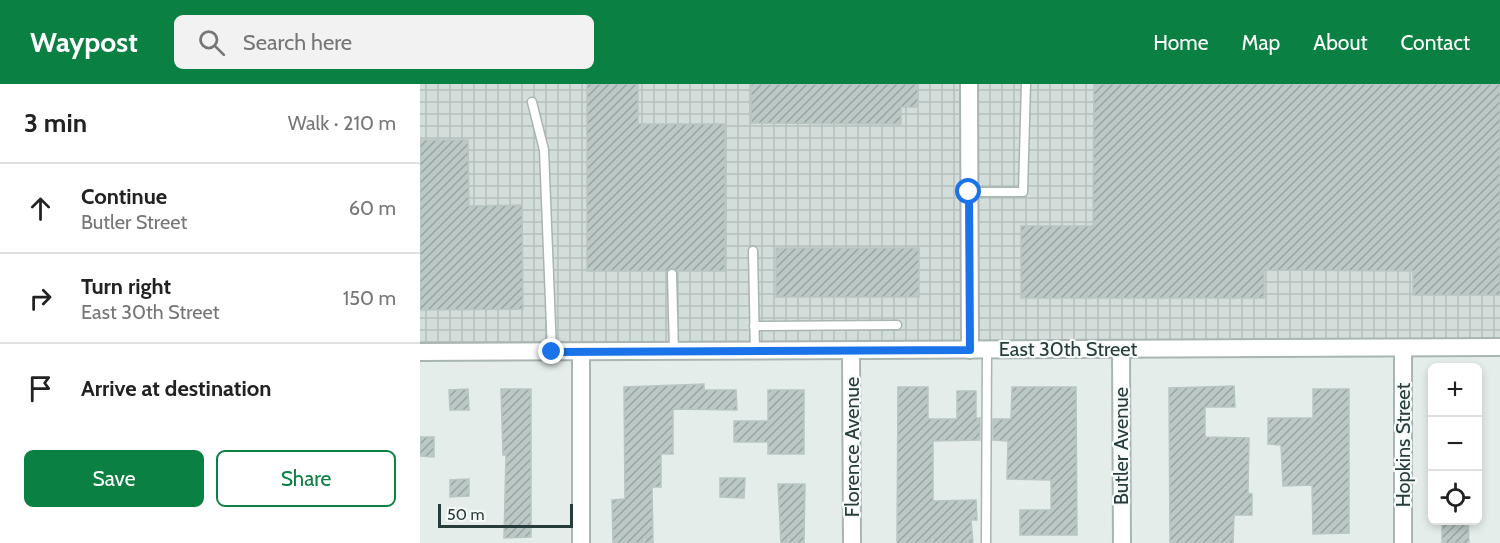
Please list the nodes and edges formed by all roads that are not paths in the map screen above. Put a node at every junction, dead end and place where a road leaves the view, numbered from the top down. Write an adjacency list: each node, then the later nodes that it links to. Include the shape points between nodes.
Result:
1 (969, 84): 4 (street)
2 (1026, 84): 4 (lane, via 1023,192)
3 (532, 102): 15 (lane, via 544,150)
4 (969, 192): 12 (street)
5 (753, 251): 8 (lane)
6 (672, 274): 16 (lane)
7 (897, 325): 8 (lane)
8 (754, 326): 17 (lane)
9 (1500, 347): 10 (street, East 30th Street)
10 (1403, 348): 11 (street, East 30th Street); 24 (street, Hopkins Street)
11 (1121, 349): 13 (street, East 30th Street); 23 (street, Butler Avenue)
12 (970, 350): 13 (street, East 30th Street); 18 (street, East 30th Street)
13 (987, 350): 22 (lane)
14 (420, 352): 15 (street, East 30th Street)
15 (552, 352): 19 (street, East 30th Street)
16 (674, 352): 17 (street, East 30th Street); 19 (street, East 30th Street)
17 (754, 352): 18 (street, East 30th Street)
18 (851, 352): 21 (street, Florence Avenue)
19 (581, 353): 20 (street)
20 (581, 543)
21 (852, 543)
22 (986, 543)
23 (1122, 543)
24 (1403, 543)

